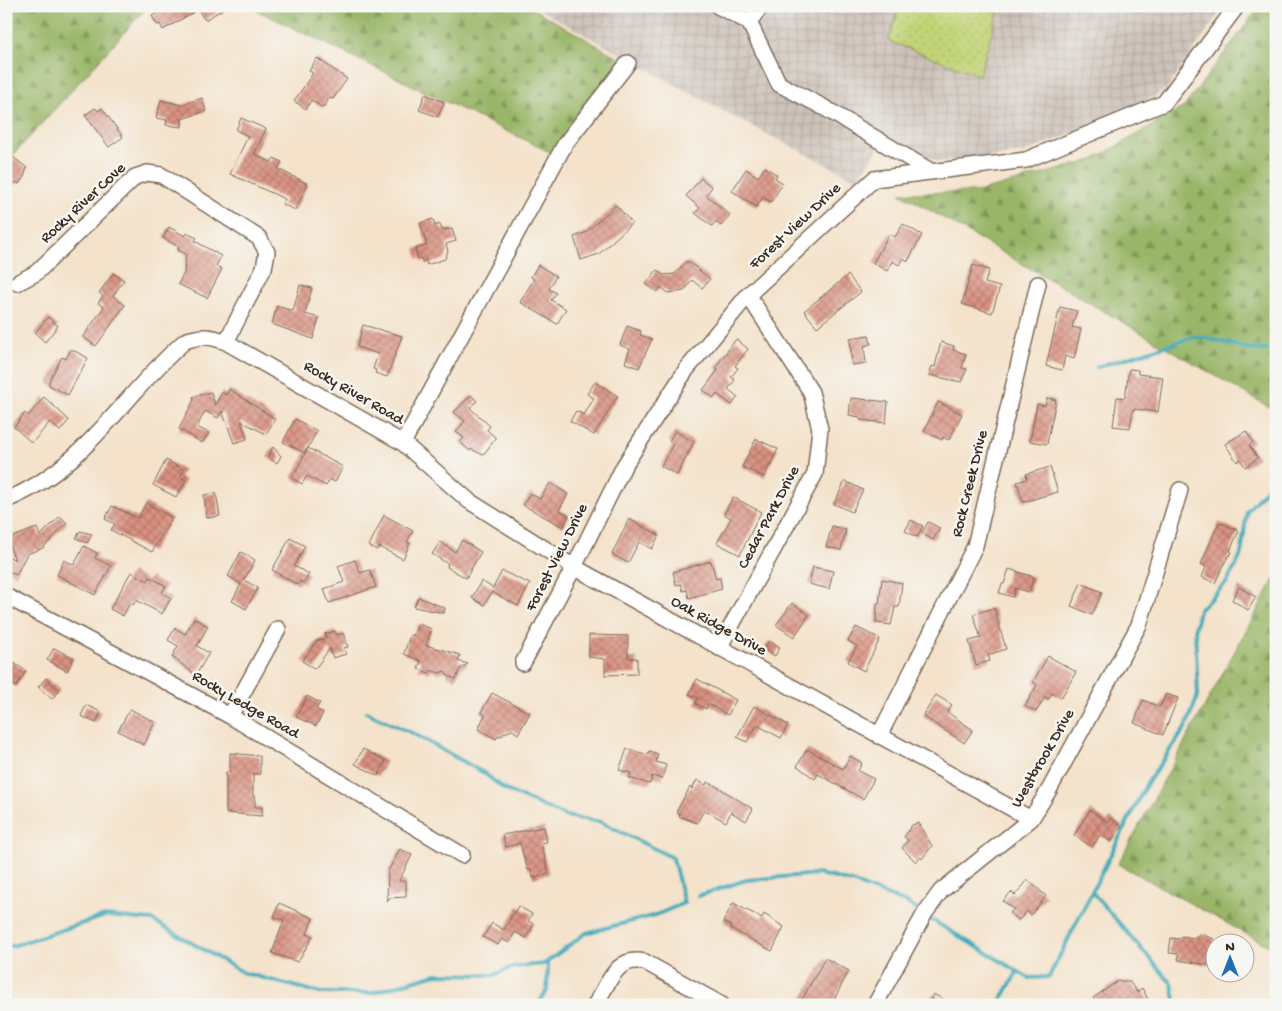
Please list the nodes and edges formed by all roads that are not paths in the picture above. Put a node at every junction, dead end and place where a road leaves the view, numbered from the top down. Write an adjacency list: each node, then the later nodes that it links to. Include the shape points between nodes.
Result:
1 (718, 6): 4 (street)
2 (761, 6): 4 (street)
3 (1237, 6): 6 (street, Forest View Drive, via 1164,103 1026,160)
4 (749, 22): 6 (street, via 779,84)
5 (628, 63): 11 (street, Rocky River Road, via 565,144)
6 (932, 172): 9 (street, Forest View Drive, via 874,179)
7 (17, 283): 10 (street, Rocky River Cove, via 36,273 135,177 146,173 161,175 259,238 267,252 264,268)
8 (1038, 284): 20 (street, Rock Creek Drive, via 975,546)
9 (748, 296): 14 (street, Forest View Drive, via 686,370 624,466); 17 (street, Cedar Park Drive, via 811,392 820,429 815,474)
10 (226, 342): 11 (street, Rocky River Road); 13 (street, Rocky River Road, via 211,336 197,336 185,341 90,444 58,471 22,494)
11 (403, 443): 14 (street, Oak Ridge Drive, via 469,501)
12 (1180, 490): 21 (street, Westbrook Drive, via 1139,625)
13 (6, 500)
14 (574, 567): 17 (street, Oak Ridge Drive); 18 (street, Forest View Drive)
15 (6, 596): 19 (street, Rocky Ledge Road)
16 (278, 629): 19 (street)
17 (720, 648): 20 (street, Oak Ridge Drive)
18 (523, 663)
19 (230, 716): 22 (street, Rocky Ledge Road)
20 (880, 736): 21 (street, Oak Ridge Drive)
21 (1031, 819): 25 (street, Westbrook Drive, via 941,891)
22 (462, 855)
23 (595, 1005): 24 (street, via 621,964 637,960)
24 (722, 1005)
25 (875, 1005)

